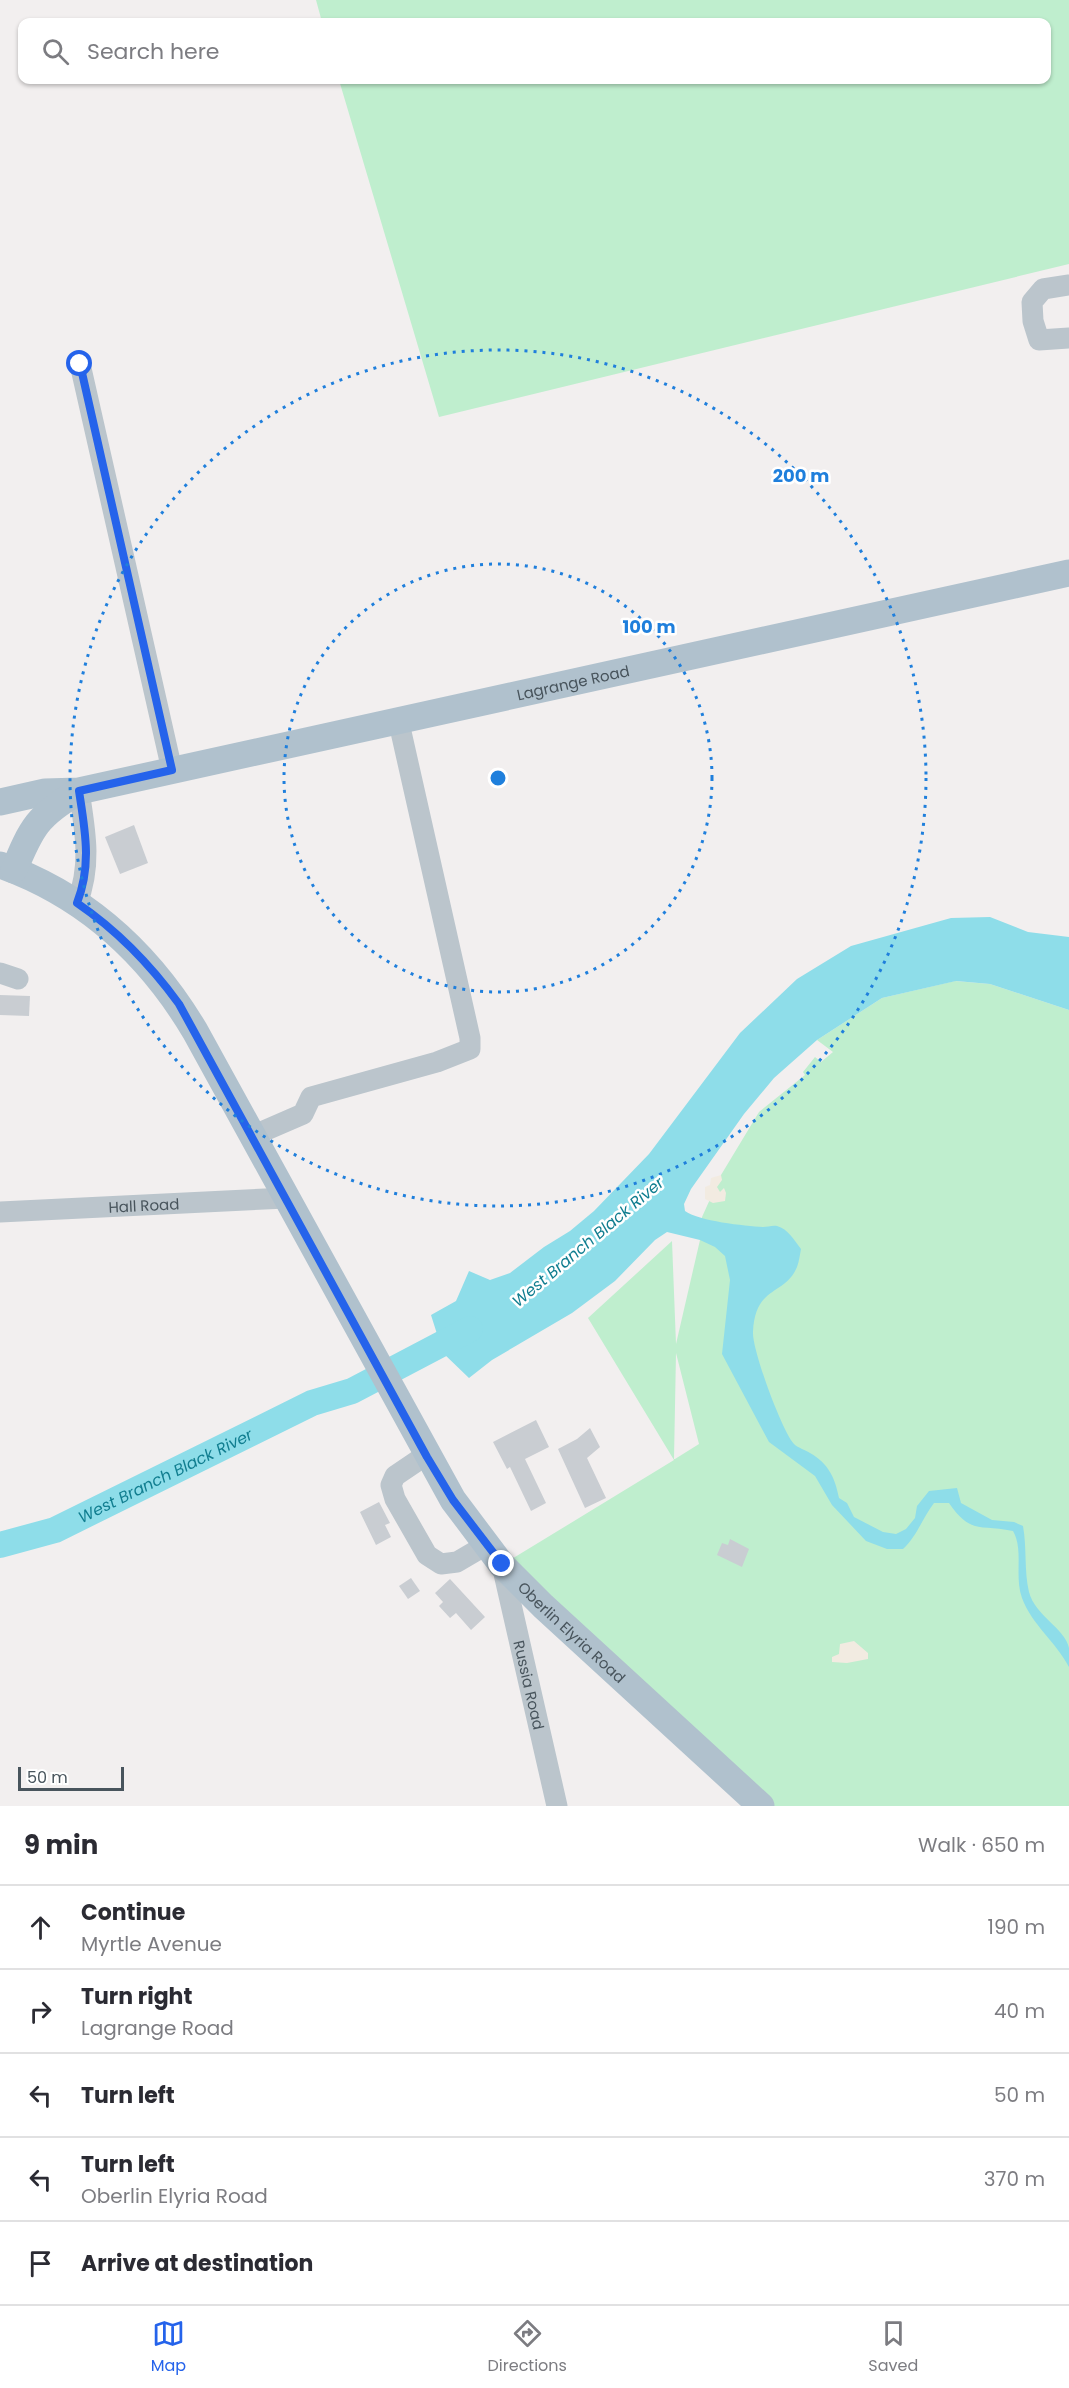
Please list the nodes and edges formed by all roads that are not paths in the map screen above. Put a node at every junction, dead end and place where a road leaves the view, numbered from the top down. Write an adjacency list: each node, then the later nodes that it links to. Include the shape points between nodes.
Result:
1 (1069, 285): 2 (street, via 1043,289 1032,302 1039,340)
2 (1069, 338)
3 (80, 364): 6 (street)
4 (1069, 573): 5 (main road, Lagrange Road)
5 (399, 723): 6 (main road, Lagrange Road); 11 (street, via 470,1049 311,1097 303,1114)
6 (172, 770): 7 (main road, Lagrange Road)
7 (79, 791): 8 (main road, Lagrange Road, via 45,792); 9 (main road, Lagrange Road, via 38,820); 10 (street, via 87,865)
8 (0, 802)
9 (7, 868): 10 (main road, Oberlin Elyria Road)
10 (77, 903): 11 (main road, Oberlin Elyria Road, via 118,934 161,979 195,1031)
11 (252, 1136): 12 (main road, Oberlin Elyria Road)
12 (286, 1198): 13 (street, Hall Road); 14 (main road, Oberlin Elyria Road)
13 (0, 1212)
14 (426, 1455): 15 (main road, Oberlin Elyria Road); 15 (street, via 395,1476 391,1485 427,1555 441,1564)
15 (494, 1555): 16 (street, Russia Road); 17 (main road, Oberlin Elyria Road, via 543,1606)
16 (557, 1806)
17 (761, 1806)

